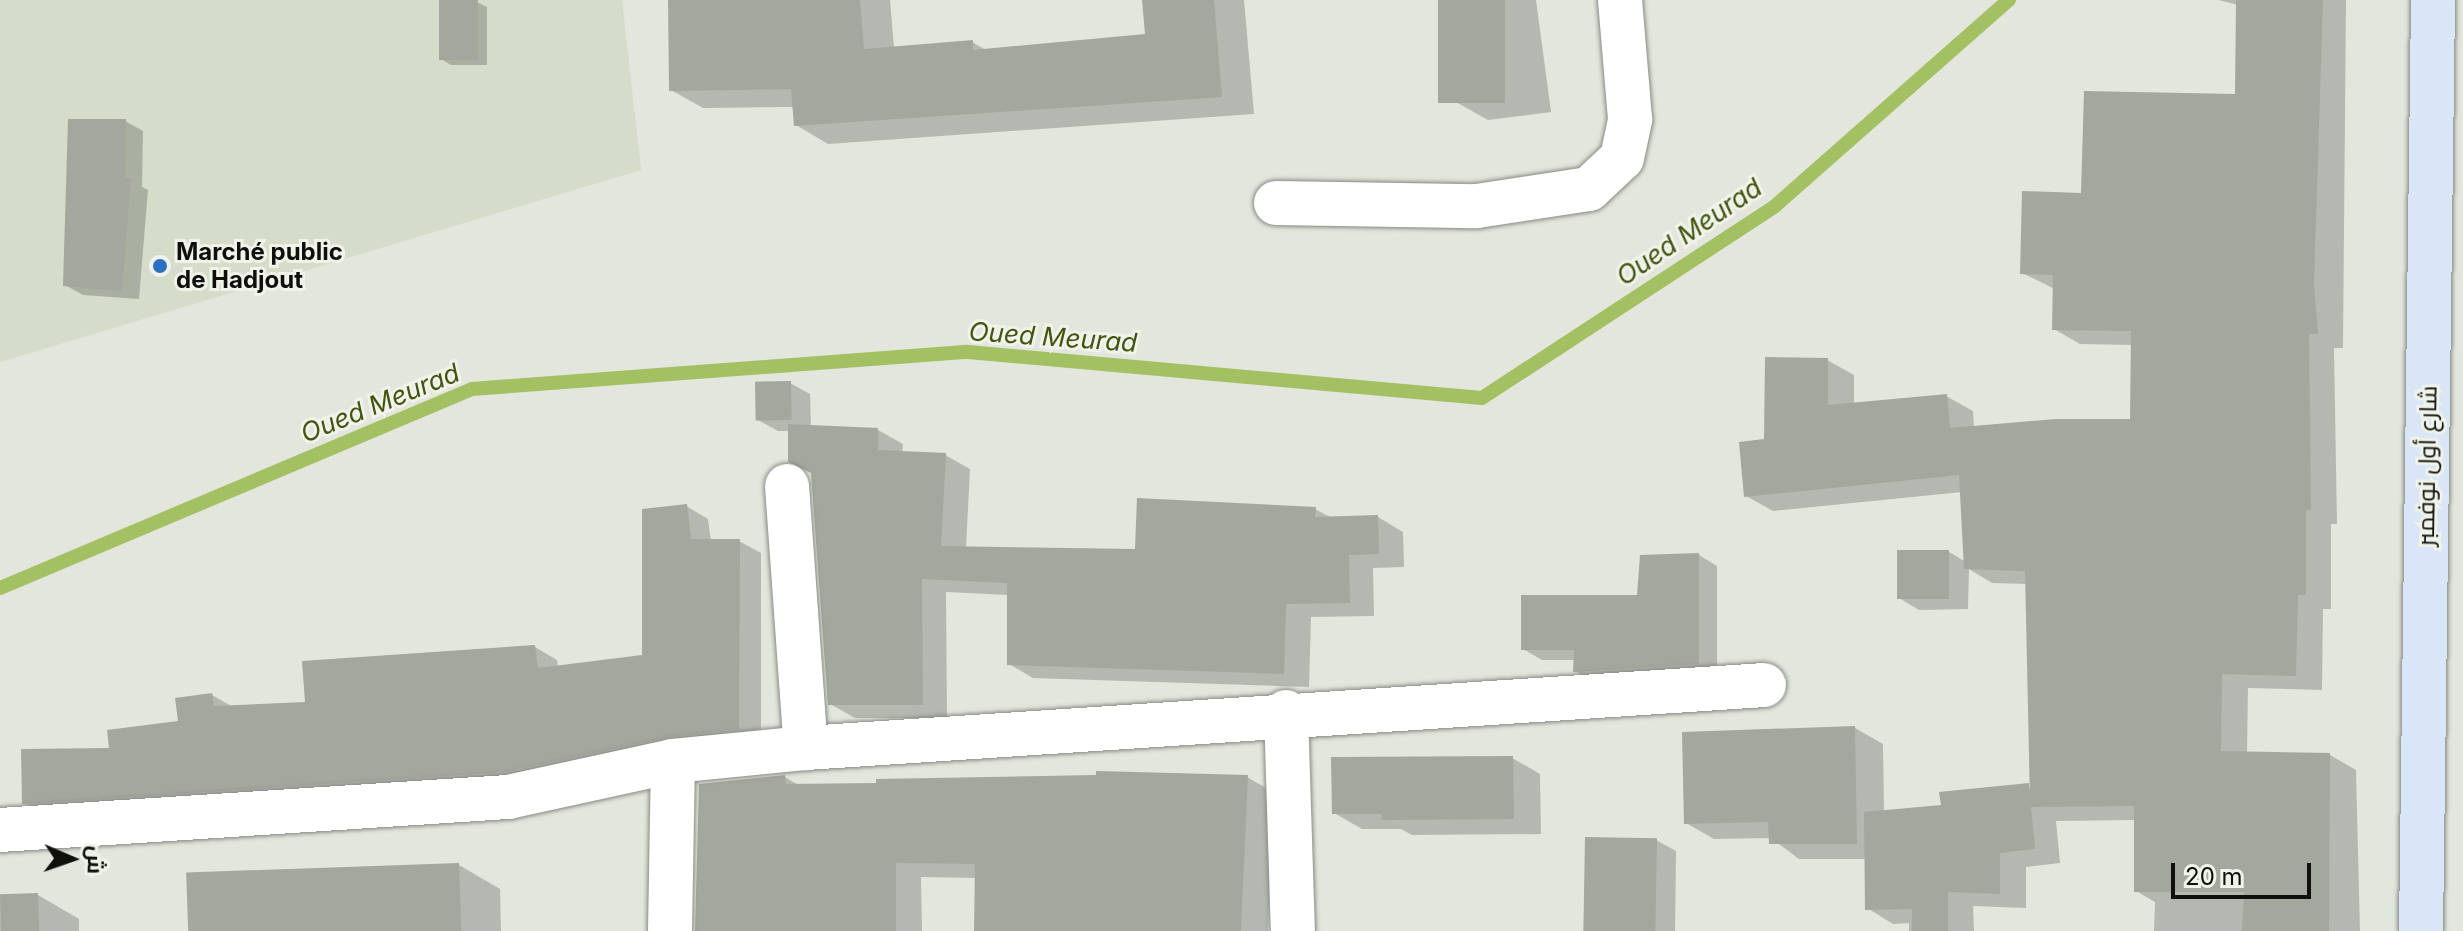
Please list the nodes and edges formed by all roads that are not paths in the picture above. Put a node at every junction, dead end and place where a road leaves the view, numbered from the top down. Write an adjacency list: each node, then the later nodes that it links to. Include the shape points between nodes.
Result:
1 (1620, 0): 3 (street, via 1630,119 1622,158 1589,189 1477,206)
2 (2433, 0): 12 (main road, شارع أول نوفمبر)
3 (1276, 203)
4 (787, 486): 7 (street)
5 (1764, 685): 6 (street)
6 (1286, 712): 7 (street); 11 (street)
7 (806, 748): 8 (street)
8 (673, 761): 9 (street, via 508,797); 10 (street)
9 (0, 830)
10 (670, 931)
11 (1293, 931)
12 (2421, 931)

